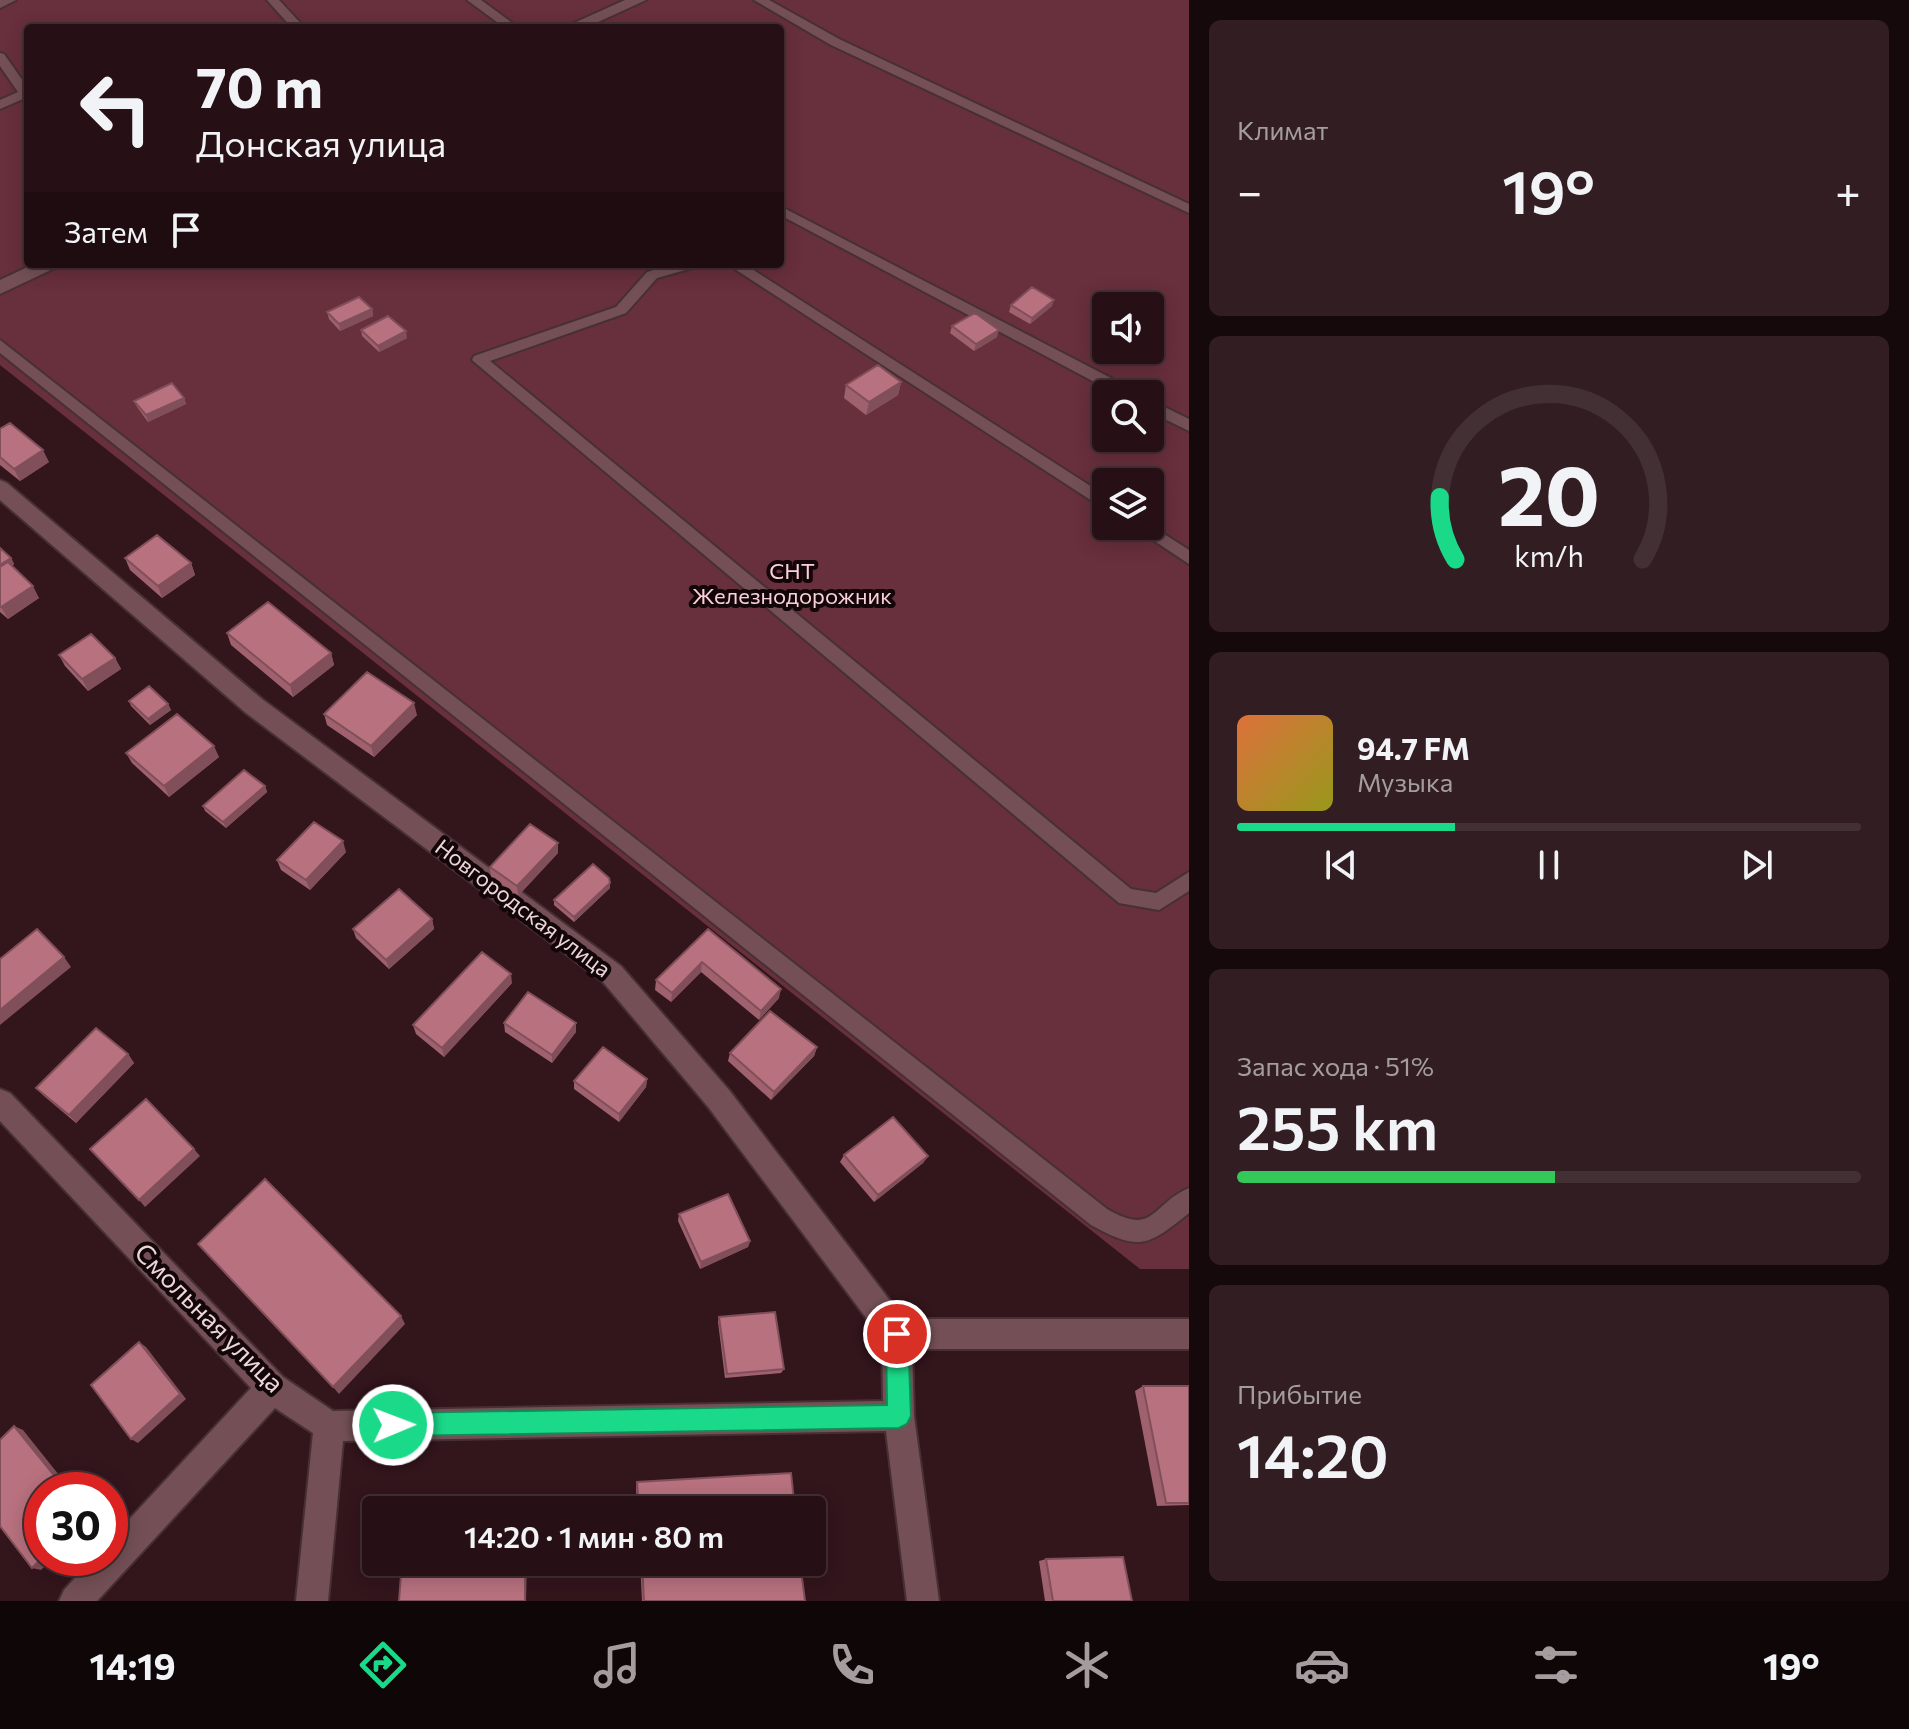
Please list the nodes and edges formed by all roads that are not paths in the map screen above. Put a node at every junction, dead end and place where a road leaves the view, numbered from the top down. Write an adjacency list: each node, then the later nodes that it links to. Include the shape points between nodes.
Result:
1 (10, 0): 6 (lane)
2 (273, 0): 7 (lane)
3 (473, 0): 8 (lane)
4 (638, 0): 9 (street)
5 (760, 0): 14 (lane, via 835,42)
6 (0, 4)
7 (295, 24)
8 (507, 24)
9 (581, 24)
10 (0, 57): 11 (lane)
11 (24, 93)
12 (24, 97): 13 (lane)
13 (0, 105)
14 (1189, 209)
15 (784, 212): 21 (lane)
16 (41, 268): 19 (street)
17 (677, 268): 28 (lane, via 652,275 621,310 479,360 1126,897 1159,902)
18 (740, 268): 25 (lane)
19 (0, 288)
20 (0, 345): 30 (lane, via 1099,1217 1122,1230 1150,1231)
21 (1102, 380)
22 (1164, 413): 23 (lane)
23 (1189, 426)
24 (0, 488): 31 (street, Новгородская улица, via 254,706 612,974 719,1099)
25 (1092, 495)
26 (1161, 540): 27 (lane)
27 (1189, 558)
28 (1189, 880)
29 (0, 1102): 33 (street, Смольная улица)
30 (1189, 1199)
31 (897, 1334): 32 (street); 34 (street)
32 (1189, 1334)
33 (272, 1388): 35 (street, Смольная улица); 36 (street)
34 (899, 1416): 35 (street); 38 (street)
35 (329, 1426): 37 (street)
36 (75, 1601)
37 (312, 1601)
38 (923, 1601)

